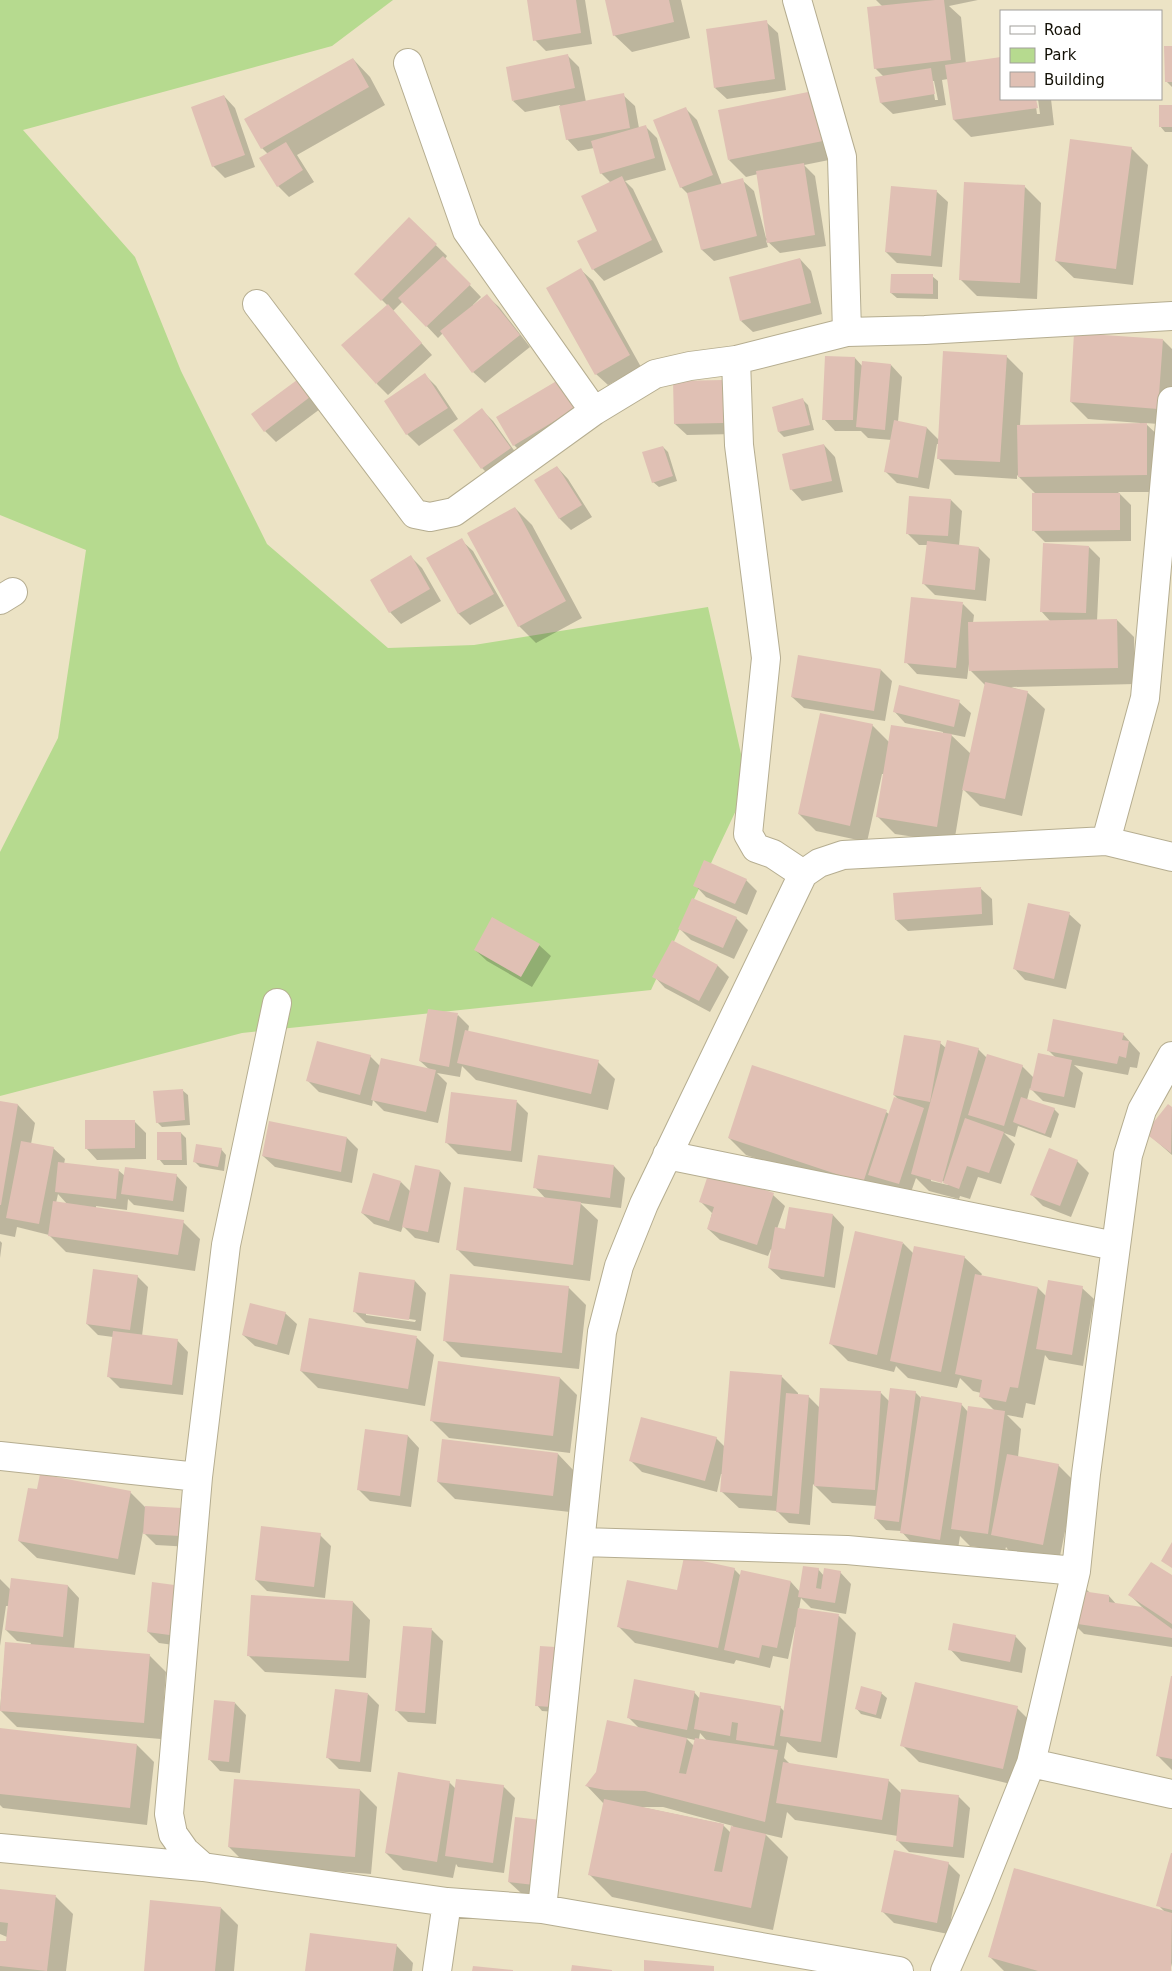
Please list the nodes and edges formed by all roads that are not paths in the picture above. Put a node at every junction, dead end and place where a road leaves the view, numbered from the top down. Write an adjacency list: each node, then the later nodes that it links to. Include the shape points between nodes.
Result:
1 (797, 0): 5 (street, via 842,157)
2 (408, 63): 8 (street, via 467,231)
3 (257, 304): 8 (street, via 415,514 430,517 454,512)
4 (1172, 316): 5 (street)
5 (846, 332): 6 (street)
6 (736, 360): 8 (street, via 655,374); 11 (street, via 739,445 766,658 748,834 756,848 773,854)
7 (1172, 402): 9 (street, via 1145,698)
8 (594, 411)
9 (1106, 840): 10 (street); 11 (street, via 843,855 819,862)
10 (1172, 858)
11 (803, 874): 14 (street)
12 (277, 1003): 17 (street, via 226,1245)
13 (1172, 1056): 15 (street, via 1142,1110 1128,1155)
14 (667, 1155): 15 (street); 18 (street, via 619,1266 602,1332)
15 (1115, 1246): 19 (street)
16 (0, 1456): 17 (street)
17 (198, 1477): 23 (street, via 169,1814 173,1834 185,1851)
18 (582, 1542): 19 (street, via 847,1550); 25 (street)
19 (1076, 1570): 20 (street)
20 (1031, 1762): 21 (street); 28 (street, via 978,1898)
21 (1172, 1794)
22 (0, 1848): 23 (street)
23 (203, 1867): 24 (street)
24 (447, 1902): 25 (street); 26 (street)
25 (542, 1909): 27 (street)
26 (437, 1971)
27 (899, 1971)
28 (945, 1971)

